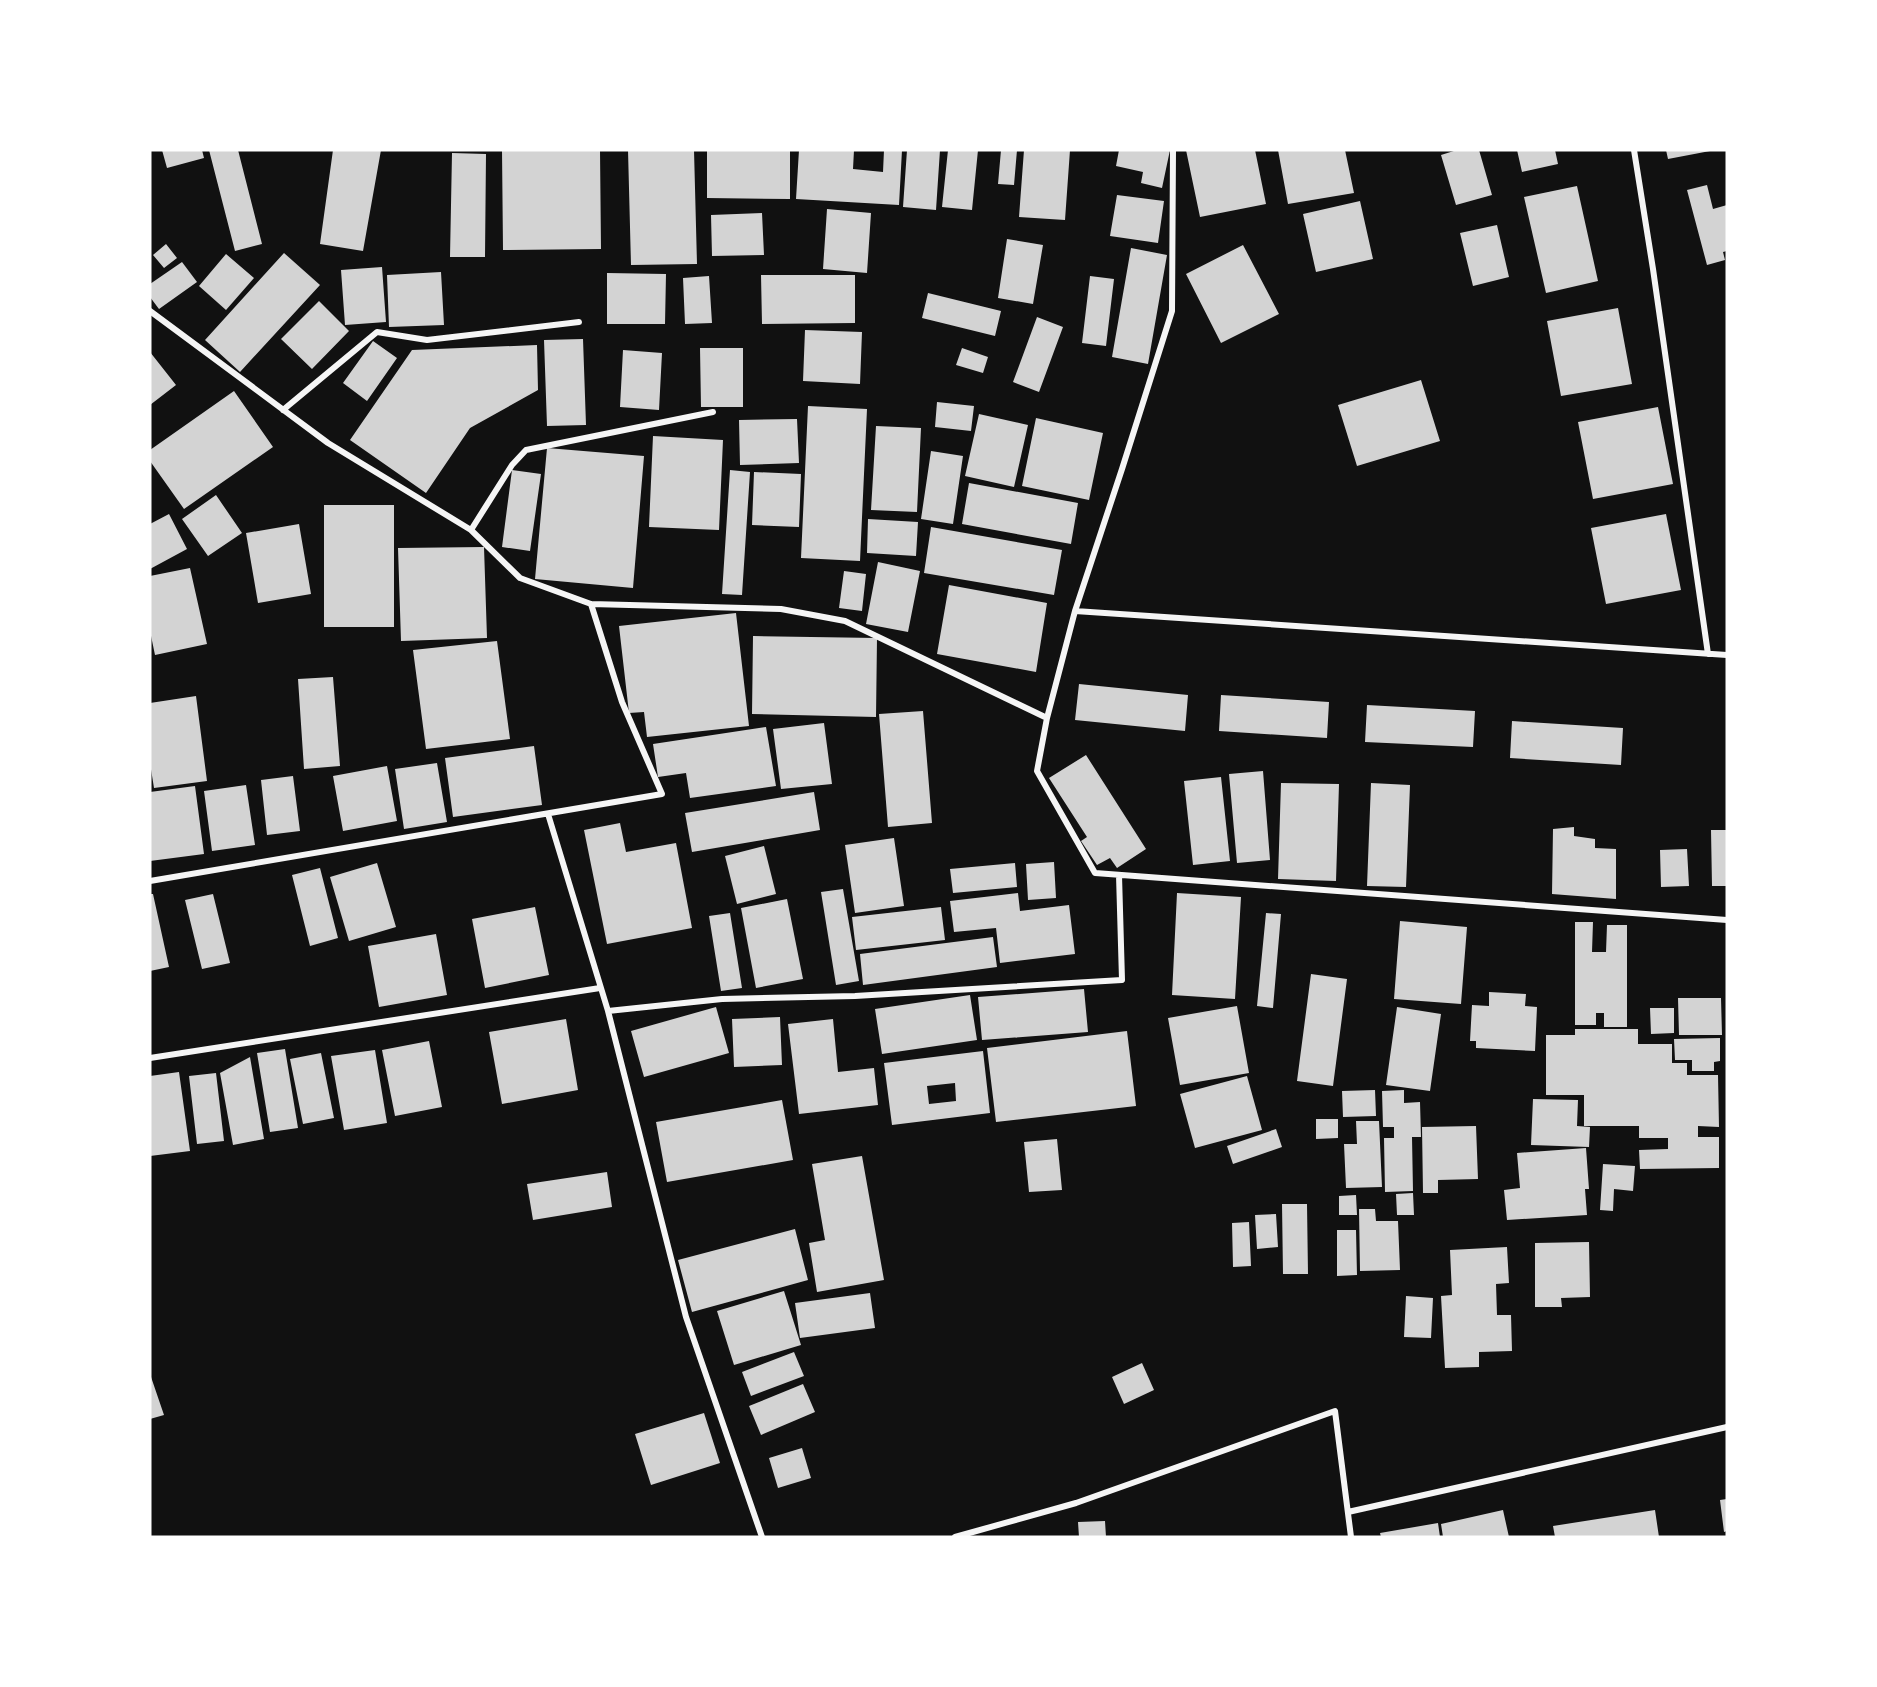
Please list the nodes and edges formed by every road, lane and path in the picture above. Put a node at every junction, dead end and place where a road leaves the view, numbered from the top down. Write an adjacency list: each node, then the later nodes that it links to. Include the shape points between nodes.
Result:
1 (1173, 150): 9 (street, via 1172,311)
2 (1634, 150): 10 (street)
3 (150, 311): 5 (street)
4 (579, 322): 5 (street, via 427,340 377,332)
5 (284, 410): 7 (street, via 328,443)
6 (713, 412): 7 (street, via 526,450 512,465)
7 (471, 530): 8 (street, via 520,578)
8 (591, 604): 12 (street, via 781,609 845,621); 13 (street, via 622,702 662,794)
9 (1075, 611): 10 (street); 12 (street)
10 (1707, 654): 11 (street)
11 (1727, 656)
12 (1047, 718): 14 (street, via 1037,771 1095,873)
13 (548, 813): 15 (street); 17 (street)
14 (1119, 875): 16 (street); 18 (street, via 1122,980 855,996 722,999)
15 (150, 881)
16 (1727, 920)
17 (600, 988): 18 (street); 19 (street)
18 (608, 1011): 22 (street, via 686,1317)
19 (150, 1058)
20 (1727, 1427): 21 (street)
21 (1348, 1512): 23 (street, via 1335,1411 1076,1503); 24 (street)
22 (762, 1537)
23 (956, 1537)
24 (1351, 1537)

